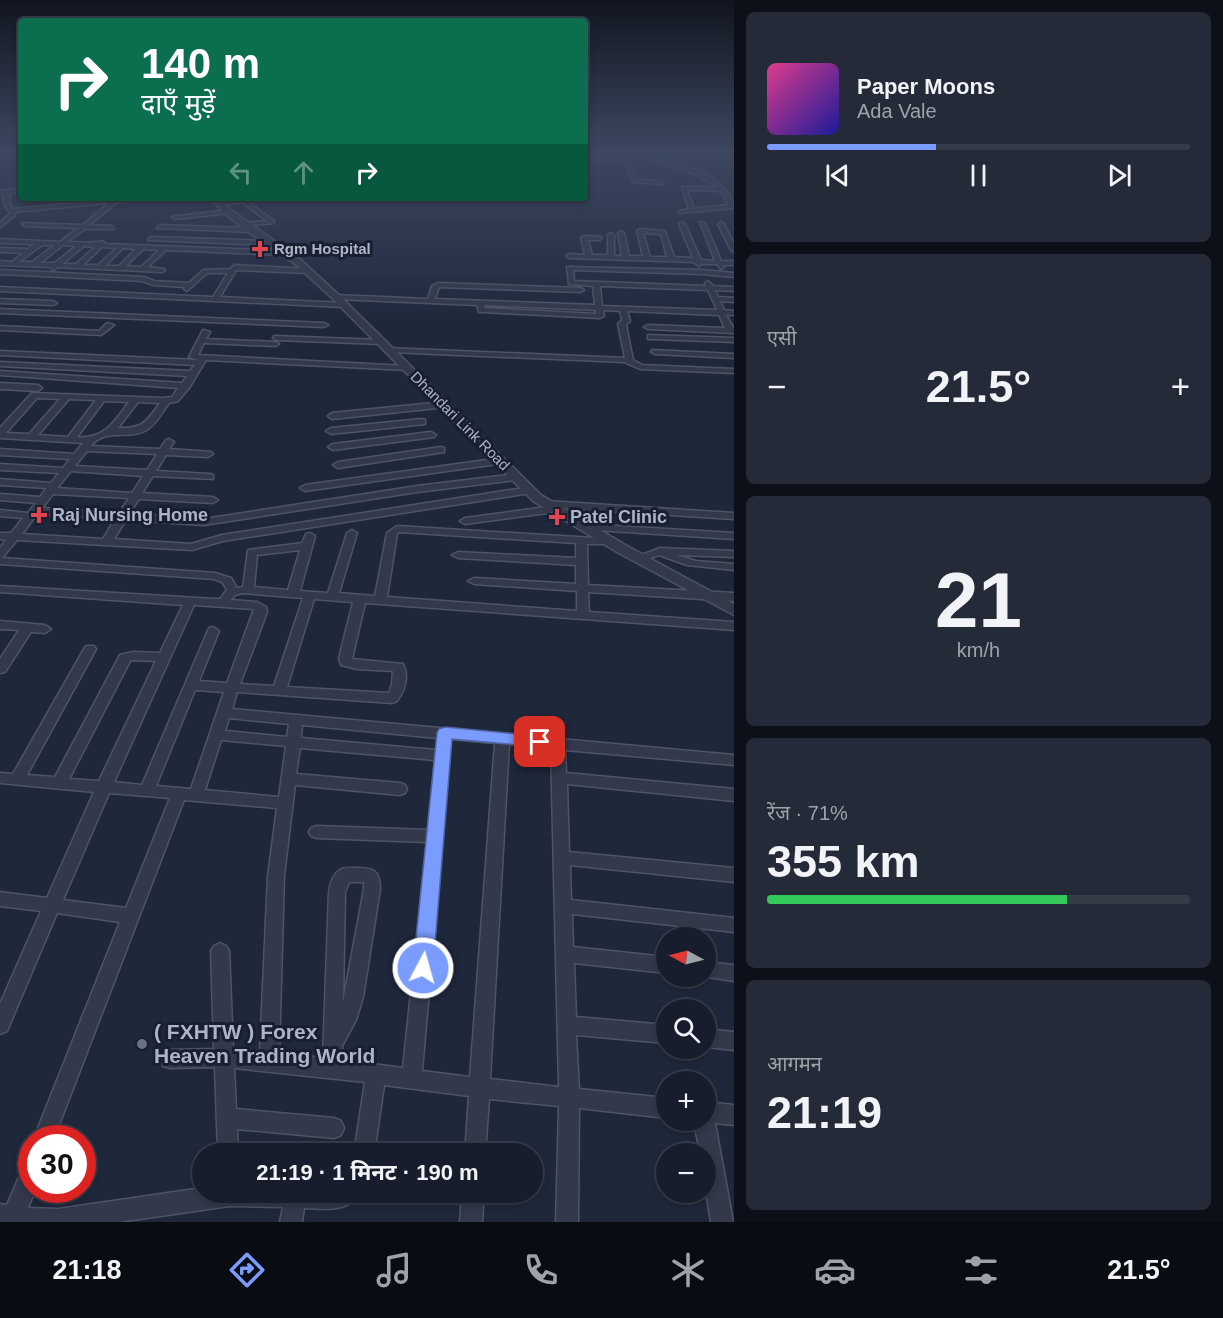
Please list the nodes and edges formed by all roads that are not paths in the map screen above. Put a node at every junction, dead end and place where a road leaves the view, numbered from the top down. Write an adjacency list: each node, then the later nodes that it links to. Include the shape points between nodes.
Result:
1 (31, 209): 8 (street)
2 (50, 209): 21 (street)
3 (69, 209): 10 (street)
4 (106, 209): 24 (street)
5 (224, 209): 11 (street, Dhandari Link Road)
6 (255, 209): 26 (street, via 272,222)
7 (708, 209): 9 (street)
8 (11, 211): 20 (street, via 12,216)
9 (692, 211): 12 (street)
10 (66, 212)
11 (228, 212): 15 (street); 26 (street, Dhandari Link Road)
12 (681, 212)
13 (58, 218): 22 (street)
14 (78, 218): 23 (street)
15 (175, 218)
16 (702, 223): 62 (street)
17 (24, 224): 21 (street)
18 (682, 224): 67 (street)
19 (721, 224): 44 (street)
20 (0, 225)
21 (32, 225): 22 (street)
22 (51, 225): 23 (street)
23 (69, 226): 24 (street)
24 (85, 227): 31 (street); 39 (street, via 115,229)
25 (159, 227): 26 (street)
26 (247, 228): 37 (street, Dhandari Link Road)
27 (98, 230): 38 (street)
28 (621, 232): 52 (street)
29 (17, 234): 31 (street)
30 (611, 235): 51 (street)
31 (71, 236): 36 (street)
32 (600, 238): 55 (street, via 584,238)
33 (150, 239): 37 (street)
34 (0, 241): 35 (street)
35 (40, 242): 36 (street); 45 (street)
36 (62, 243): 38 (street); 60 (street)
37 (269, 243): 47 (street, Dhandari Link Road)
38 (82, 244): 39 (street); 61 (street)
39 (101, 245): 40 (street); 64 (street)
40 (122, 246): 41 (street); 65 (street)
41 (141, 247): 42 (street); 66 (street)
42 (164, 248): 46 (street); 48 (street)
43 (0, 250): 45 (street)
44 (734, 250)
45 (30, 251): 59 (street)
46 (244, 251): 47 (street); 57 (street)
47 (285, 253): 71 (street, Dhandari Link Road)
48 (156, 256): 50 (street); 68 (street)
49 (570, 256): 55 (street)
50 (192, 257)
51 (611, 257): 52 (street); 55 (street)
52 (626, 258): 53 (street)
53 (647, 258): 56 (street); 56 (street, via 640,231 663,232)
54 (227, 259): 57 (street)
55 (590, 259): 67 (street)
56 (670, 259): 67 (street)
57 (239, 260): 70 (street)
58 (0, 263): 59 (street)
59 (14, 263): 60 (street)
60 (34, 264): 61 (street)
61 (56, 265): 64 (street); 73 (street)
62 (720, 265): 63 (street); 67 (street)
63 (734, 265)
64 (78, 266): 65 (street)
65 (100, 267): 66 (street)
66 (121, 268): 68 (street)
67 (701, 268): 74 (street); 77 (street); 83 (street, via 571,276 571,283); 85 (street)
68 (143, 269): 69 (street)
69 (162, 270)
70 (233, 270): 71 (street); 80 (street, via 205,272); 87 (street)
71 (307, 271): 90 (street, Dhandari Link Road)
72 (0, 272): 73 (street)
73 (46, 274): 75 (street)
74 (734, 275)
75 (90, 276): 78 (street); 79 (street)
76 (0, 280): 79 (street)
77 (734, 282)
78 (153, 283): 79 (street, via 144,287); 80 (street)
79 (82, 284)
80 (191, 285): 86 (street)
81 (0, 289): 86 (street)
82 (734, 291): 85 (street)
83 (598, 295): 84 (street); 84 (street, via 600,316 482,310 480,302); 85 (street); 92 (street)
84 (432, 296): 90 (street)
85 (714, 296): 88 (street); 92 (street); 93 (street); 100 (street)
86 (181, 297): 87 (street)
87 (215, 299): 97 (street)
88 (734, 300)
89 (0, 301): 91 (street)
90 (340, 301): 97 (street); 113 (street, Dhandari Link Road)
91 (53, 303)
92 (624, 304): 94 (street); 118 (street, via 626,321 621,324)
93 (734, 305)
94 (644, 309): 95 (street); 104 (street)
95 (667, 310): 100 (street, via 694,311 698,319); 104 (street, via 670,323)
96 (0, 311): 99 (street)
97 (259, 312): 99 (street); 101 (street)
98 (734, 313): 100 (street)
99 (68, 314): 106 (street)
100 (727, 319): 107 (street)
101 (284, 324): 103 (street); 112 (street)
102 (110, 325): 106 (street, via 101,333)
103 (324, 325)
104 (648, 325): 107 (street); 109 (street)
105 (0, 328): 106 (street)
106 (55, 330)
107 (732, 331)
108 (206, 332): 111 (street)
109 (651, 337): 110 (street); 116 (street)
110 (734, 340)
111 (201, 341): 112 (street); 119 (street, via 193,357)
112 (276, 341): 113 (street); 120 (street)
113 (381, 342): 114 (street, Dhandari Link Road)
114 (390, 351): 118 (street); 122 (street, Dhandari Link Road)
115 (0, 352): 119 (street)
116 (655, 352): 117 (street); 123 (street)
117 (734, 356)
118 (629, 360): 123 (street, via 638,366)
119 (202, 361): 120 (street); 126 (street)
120 (267, 362): 122 (street)
121 (0, 364): 126 (street)
122 (407, 368): 134 (street, Dhandari Link Road)
123 (659, 368): 124 (street)
124 (734, 371)
125 (0, 373): 128 (street)
126 (193, 374): 128 (street)
127 (0, 386): 129 (street)
128 (186, 386): 133 (street, via 178,397)
129 (39, 388)
130 (65, 397): 131 (street); 140 (street, via 35,395); 142 (street)
131 (102, 398): 132 (street); 143 (street)
132 (135, 400): 133 (street); 138 (street)
133 (165, 402): 138 (street, via 144,430)
134 (444, 405): 135 (street); 152 (street, Dhandari Link Road)
135 (413, 408): 136 (street); 137 (street)
136 (332, 416)
137 (422, 422): 139 (street); 141 (street)
138 (113, 431): 145 (street, via 93,436)
139 (331, 432)
140 (0, 434): 142 (street)
141 (431, 435): 146 (street); 147 (street)
142 (31, 437): 143 (street)
143 (70, 440): 145 (street)
144 (169, 442): 149 (street)
145 (86, 444): 149 (street); 151 (street)
146 (333, 447)
147 (441, 450): 153 (street); 155 (street)
148 (0, 452): 151 (street)
149 (163, 452): 150 (street); 157 (street)
150 (208, 454)
151 (76, 457): 156 (street)
152 (501, 461): 155 (street); 159 (street, Dhandari Link Road)
153 (338, 465)
154 (0, 467): 156 (street)
155 (453, 468): 162 (street)
156 (67, 470): 157 (street); 161 (street)
157 (150, 473): 158 (street); 164 (street)
158 (210, 477)
159 (517, 477): 163 (street, Dhandari Link Road); 173 (street)
160 (0, 482): 161 (street)
161 (52, 488): 164 (street); 166 (street)
162 (305, 488)
163 (530, 490): 168 (street, Dhandari Link Road); 181 (street)
164 (137, 496): 167 (street); 172 (street)
165 (0, 497): 166 (street)
166 (42, 500): 170 (street)
167 (213, 500)
168 (550, 506): 171 (street); 174 (street); 175 (street, Dhandari Link Road)
169 (0, 513): 170 (street)
170 (32, 513): 172 (street); 178 (street)
171 (734, 516)
172 (122, 518): 173 (street); 183 (street)
173 (214, 521): 181 (street)
174 (465, 521)
175 (583, 527): 179 (street); 182 (street, Dhandari Link Road)
176 (352, 533): 200 (street)
177 (0, 536): 178 (street)
178 (14, 537): 183 (street); 186 (street)
179 (734, 537)
180 (581, 540): 182 (street); 190 (street); 203 (street, via 395,530)
181 (210, 542): 183 (street, via 185,548)
182 (610, 542): 188 (street, Dhandari Link Road)
183 (106, 543)
184 (660, 551): 185 (street); 188 (street); 191 (street, via 685,563)
185 (734, 554)
186 (0, 555)
187 (458, 555): 190 (street)
188 (640, 559): 199 (street, Dhandari Link Road)
189 (0, 561): 195 (street, via 215,576 227,580)
190 (582, 562): 193 (street)
191 (734, 567)
192 (474, 581): 193 (street)
193 (582, 588): 199 (street); 207 (street)
194 (0, 589): 204 (street)
195 (233, 591): 196 (street); 205 (street)
196 (248, 591): 197 (street); 197 (street, via 252,552 308,541)
197 (293, 594): 198 (street)
198 (309, 596): 200 (street); 218 (street)
199 (708, 596): 201 (street); 206 (street, Dhandari Link Road)
200 (332, 597): 202 (street)
201 (734, 597)
202 (360, 599): 203 (street); 218 (street, via 346,662 398,667 394,697)
203 (380, 601): 207 (street)
204 (190, 602): 205 (street); 214 (street)
205 (223, 603): 217 (street, via 261,609)
206 (734, 610)
207 (583, 615): 209 (street)
208 (0, 625): 210 (street)
209 (734, 626)
210 (28, 627): 211 (street); 215 (street)
211 (45, 628)
212 (213, 631): 216 (street)
213 (90, 649): 231 (street)
214 (164, 657): 232 (street, via 125,658); 233 (street)
215 (0, 669)
216 (191, 684): 217 (street); 235 (street)
217 (232, 688): 218 (street); 219 (street)
218 (279, 691)
219 (223, 713): 220 (street); 222 (street)
220 (297, 721): 221 (street); 224 (street)
221 (445, 733): 223 (street); 226 (street)
222 (216, 735): 224 (street); 236 (street)
223 (502, 738): 225 (street); 265 (street)
224 (294, 741): 226 (street); 230 (street)
225 (558, 743): 227 (street); 229 (street)
226 (444, 756): 240 (street)
227 (734, 760)
228 (0, 778): 231 (street)
229 (559, 778): 237 (street); 241 (street)
230 (289, 779): 234 (street); 238 (street)
231 (17, 780): 232 (street)
232 (59, 783): 233 (street)
233 (104, 787): 235 (street); 244 (street)
234 (400, 789)
235 (147, 791): 236 (street)
236 (187, 795): 238 (street); 246 (street)
237 (734, 795)
238 (286, 803): 261 (street, via 276,876)
239 (317, 832): 240 (street)
240 (436, 836): 264 (street)
241 (561, 858): 242 (street); 245 (street)
242 (734, 875)
243 (0, 899): 244 (street)
244 (54, 906): 246 (street); 253 (street)
245 (563, 906): 247 (street); 249 (street)
246 (131, 916): 271 (street)
247 (734, 925)
248 (220, 951): 259 (street)
249 (564, 954): 250 (street); 254 (street)
250 (656, 964)
251 (716, 971): 252 (street)
252 (734, 973)
253 (0, 1025)
254 (566, 1025): 255 (street); 266 (street)
255 (656, 1033)
256 (716, 1039): 257 (street)
257 (734, 1041)
258 (333, 1045): 258 (street, via 339,882 345,876 367,875 372,879 372,889 354,997); 262 (street)
259 (225, 1058): 260 (street); 261 (street); 270 (street)
260 (170, 1059)
261 (269, 1060): 262 (street)
262 (332, 1069): 263 (street)
263 (376, 1074): 264 (street); 275 (street)
264 (412, 1077): 265 (street)
265 (480, 1088): 266 (street); 276 (street)
266 (569, 1097): 267 (street); 284 (street)
267 (656, 1107)
268 (716, 1113): 269 (street)
269 (734, 1115)
270 (227, 1118): 272 (street); 274 (street)
271 (49, 1125)
272 (334, 1128)
273 (706, 1131): 285 (street)
274 (228, 1143)
275 (366, 1143)
276 (476, 1143)
277 (18, 1195): 281 (street)
278 (192, 1200): 281 (street, via 58,1220)
279 (294, 1203): 282 (street)
280 (472, 1203): 283 (street)
281 (6, 1217)
282 (291, 1222)
283 (471, 1222)
284 (567, 1222)
285 (722, 1222)

